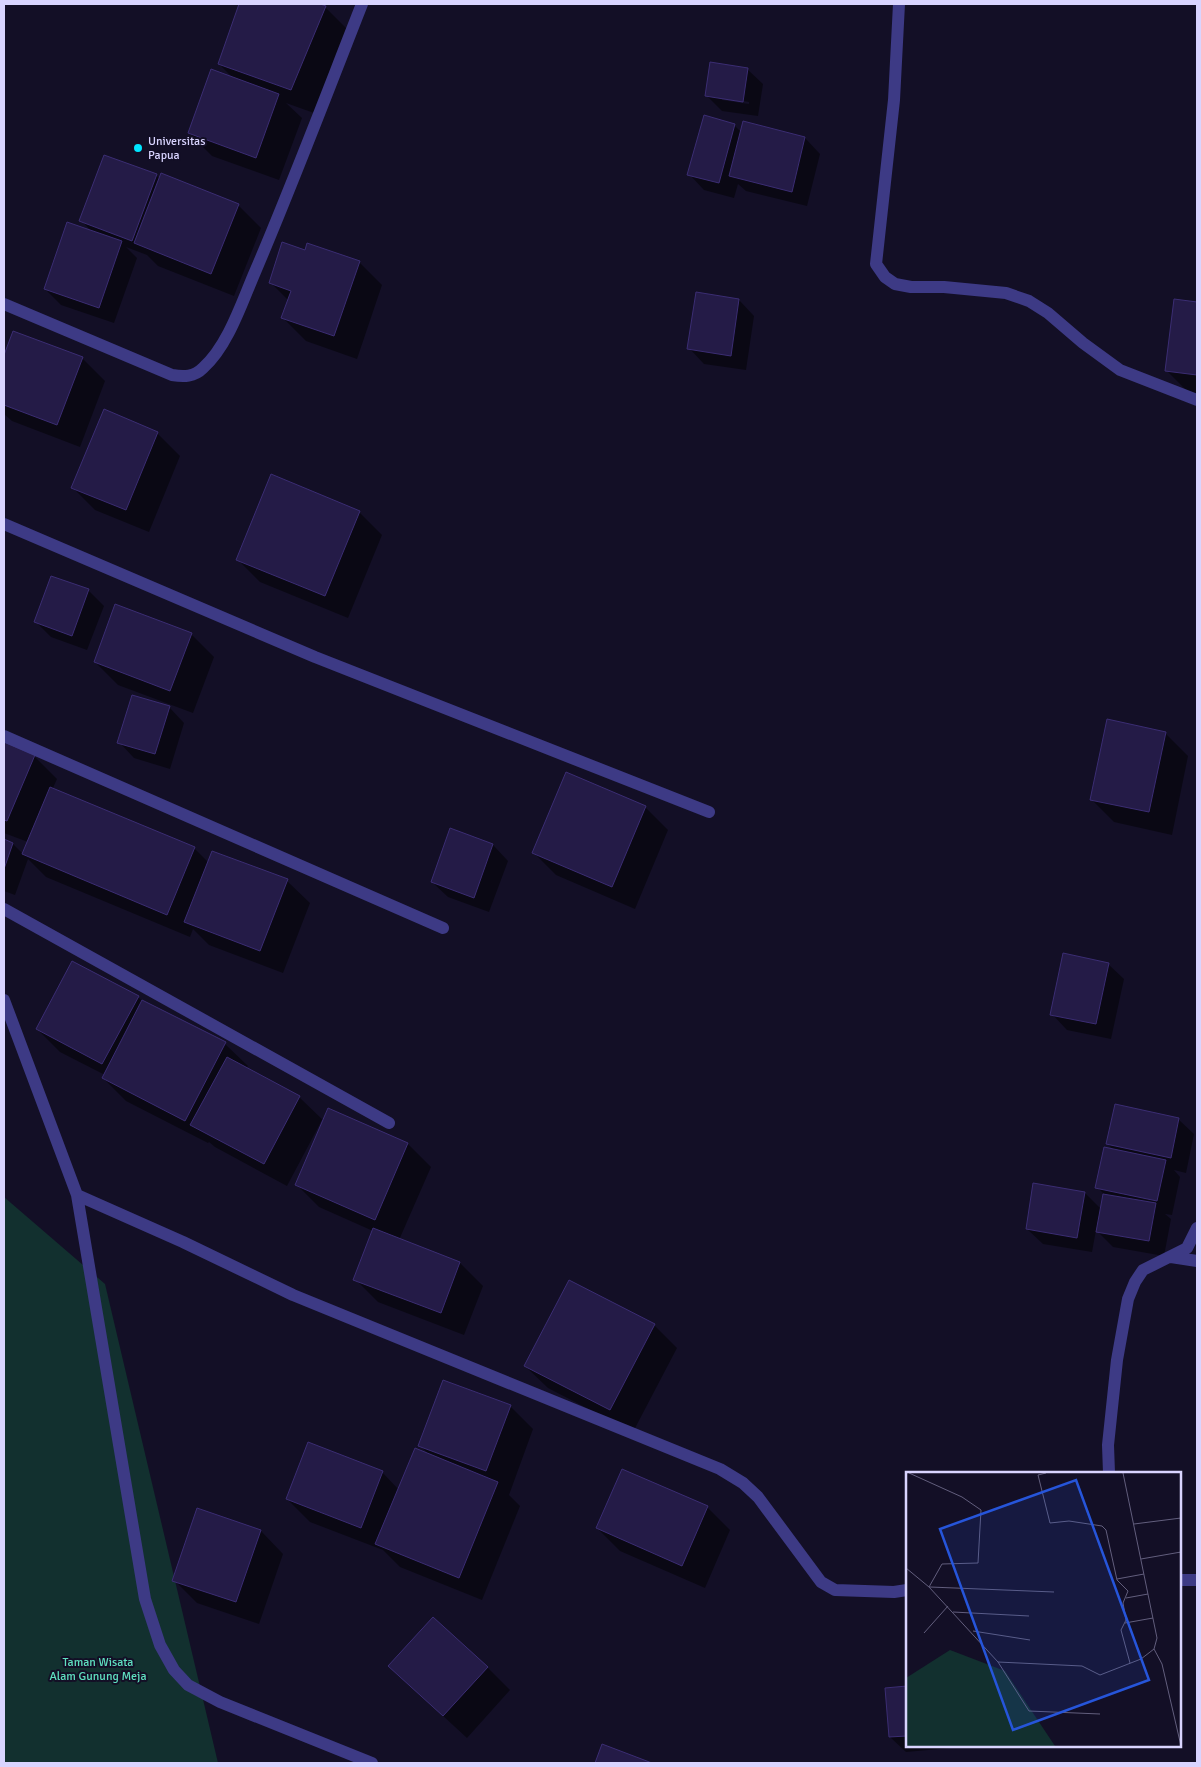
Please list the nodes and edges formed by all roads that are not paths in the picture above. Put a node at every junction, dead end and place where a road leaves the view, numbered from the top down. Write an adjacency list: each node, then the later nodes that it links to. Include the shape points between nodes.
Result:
1 (362, 4): 3 (street, via 285,202 234,321 215,356 203,368 194,375 172,375)
2 (899, 4): 4 (street, via 894,100 876,264 885,277 895,284 911,287 1006,293 1030,301 1120,370)
3 (4, 304)
4 (1197, 400)
5 (4, 524): 7 (street, via 315,657)
6 (4, 736): 9 (street)
7 (710, 812)
8 (4, 909): 11 (street)
9 (443, 928)
10 (4, 1000): 12 (street)
11 (389, 1122)
12 (77, 1195): 19 (street, via 292,1295 720,1469 758,1497 820,1582 835,1590); 20 (street, via 145,1599 160,1645 174,1670 188,1685 220,1702)
13 (1197, 1228): 14 (street, via 1187,1248)
14 (1172, 1257): 15 (street); 16 (street, via 1143,1270 1128,1299 1117,1360 1108,1445)
15 (1197, 1261)
16 (1109, 1472)
17 (1181, 1580): 18 (street)
18 (1197, 1580)
19 (906, 1590)
20 (372, 1763)

